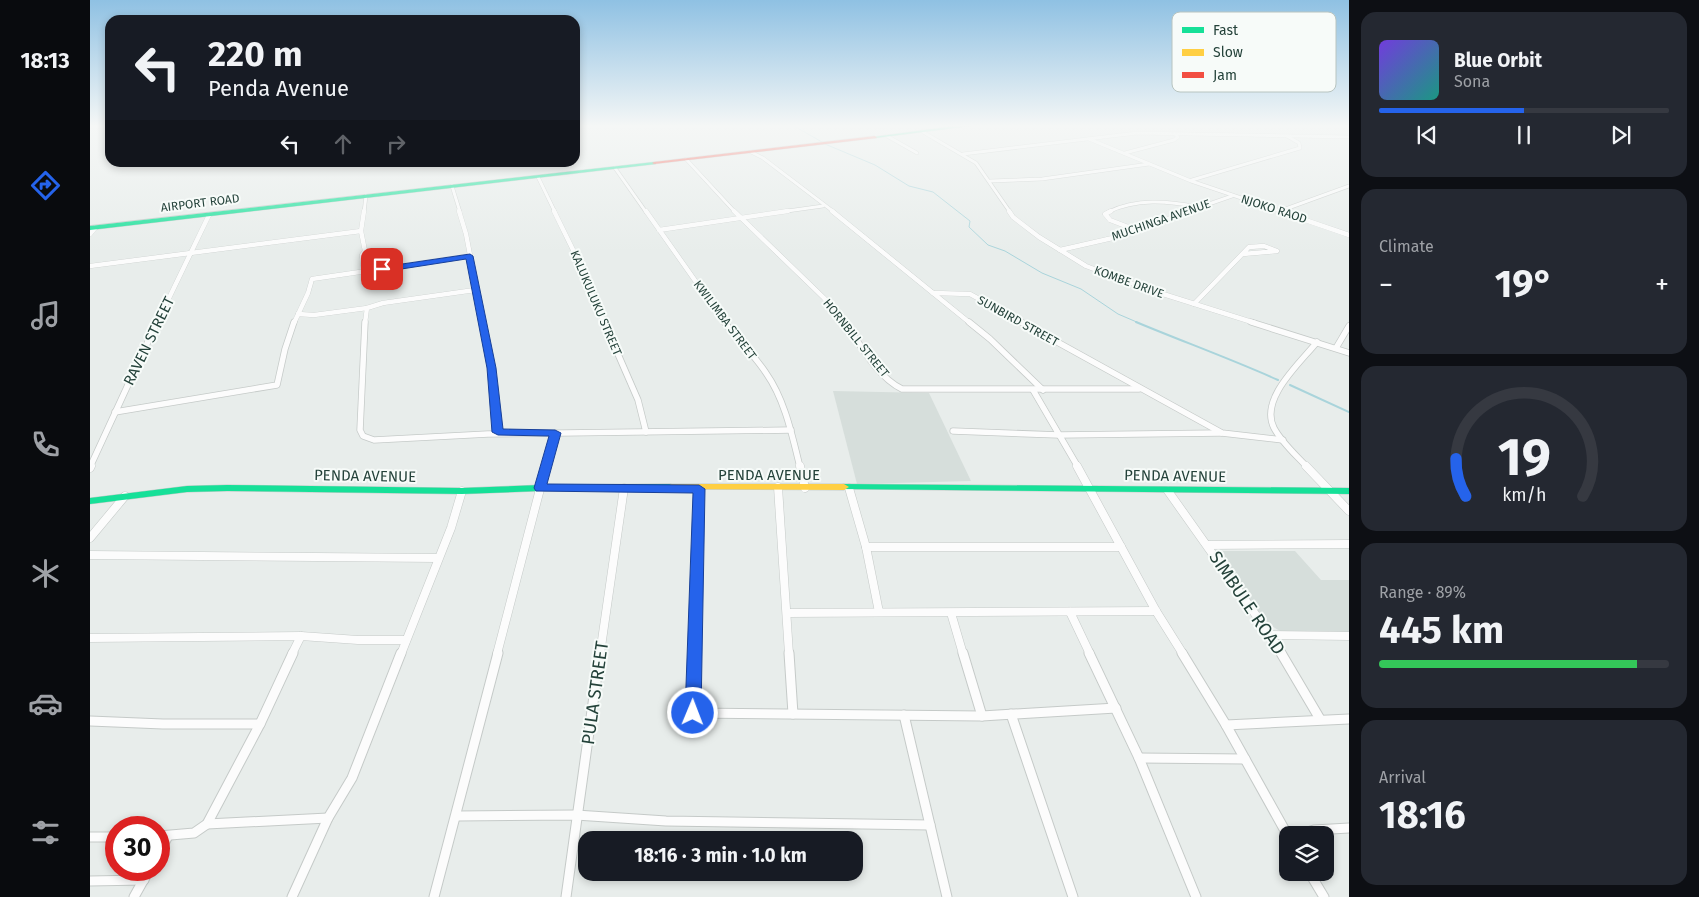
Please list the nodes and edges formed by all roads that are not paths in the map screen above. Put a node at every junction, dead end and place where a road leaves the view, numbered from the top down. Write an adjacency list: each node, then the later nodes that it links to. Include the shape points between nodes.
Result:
1 (615, 168): 8 (street, AIRPORT ROAD); 21 (street, KWILIMBA STREET)
2 (694, 168): 19 (street, HORNBILL STREET)
3 (775, 168): 15 (street)
4 (981, 168): 9 (street, KOMBE DRIVE)
5 (1123, 168): 9 (street, via 1035,180)
6 (1160, 168): 10 (street, NJOKO RAOD)
7 (1234, 168): 10 (street)
8 (538, 177): 11 (street, AIRPORT ROAD); 47 (street, KALUKULUKU STREET, via 637,395)
9 (990, 181): 25 (street, KOMBE DRIVE, via 1013,217)
10 (1191, 181): 13 (street, NJOKO RAOD)
11 (452, 186): 14 (street, AIRPORT ROAD); 28 (street)
12 (1349, 186): 17 (street)
13 (1233, 195): 16 (street, MUCHINGA AVENUE); 17 (street, NJOKO RAOD)
14 (366, 196): 18 (street, AIRPORT ROAD); 22 (street)
15 (823, 206): 19 (street); 32 (street)
16 (1199, 207): 23 (street, MUCHINGA AVENUE); 23 (street, via 1177,202 1151,202 1104,214 1110,220)
17 (1280, 211): 24 (street, NJOKO RAOD)
18 (210, 215): 20 (street, AIRPORT ROAD); 27 (street, RAVEN STREET)
19 (739, 217): 21 (street); 41 (street, HORNBILL STREET, via 835,311 894,385 913,390)
20 (92, 230)
21 (659, 230): 44 (street, KWILIMBA STREET, via 724,322 766,372 778,393)
22 (361, 231): 27 (street); 30 (street, via 365,251 362,255)
23 (1137, 231): 25 (street, MUCHINGA AVENUE)
24 (1349, 235)
25 (1060, 250): 33 (street, KOMBE DRIVE, via 1104,274)
26 (1243, 254): 26 (street, via 1249,247 1257,246 1277,251); 33 (street)
27 (188, 255): 29 (street); 43 (street, RAVEN STREET)
28 (470, 256): 30 (street); 31 (street)
29 (90, 266)
30 (364, 272): 35 (street, via 312,279 309,295)
31 (475, 290): 34 (street); 46 (street, via 492,368)
32 (932, 293): 40 (street, SUNBIRD STREET, via 970,294); 42 (street, via 990,339)
33 (1194, 304): 37 (street, KOMBE DRIVE)
34 (367, 308): 35 (street); 46 (street, via 363,337 362,436 374,440)
35 (298, 314): 43 (street, via 277,385)
36 (1349, 326): 38 (street)
37 (1317, 342): 38 (street, KOMBE DRIVE); 51 (street, via 1273,399 1271,417)
38 (1336, 348): 39 (street, KOMBE DRIVE)
39 (1349, 353)
40 (1140, 389): 42 (street, HORNBILL STREET); 48 (street, SUNBIRD STREET)
41 (1033, 390): 42 (street, HORNBILL STREET); 50 (street)
42 (1043, 390)
43 (115, 412): 52 (street, RAVEN STREET)
44 (791, 430): 47 (street); 56 (street, KWILIMBA STREET)
45 (953, 431): 50 (street)
46 (498, 432): 49 (street)
47 (646, 432): 49 (street)
48 (1222, 432): 50 (street); 51 (street, SUNBIRD STREET)
49 (555, 433): 53 (street)
50 (1059, 435): 58 (street)
51 (1283, 440): 62 (street)
52 (90, 468)
53 (540, 488): 54 (street, PENDA AVENUE); 61 (street, PENDA AVENUE); 97 (street)
54 (624, 488): 59 (street, PENDA AVENUE); 96 (street, PULA STREET)
55 (778, 488): 56 (street, PENDA AVENUE); 59 (street, PENDA AVENUE); 77 (street)
56 (805, 488): 57 (street, PENDA AVENUE)
57 (849, 488): 58 (street, PENDA AVENUE); 70 (street)
58 (1090, 488): 60 (street, PENDA AVENUE); 71 (street)
59 (699, 489): 85 (street, via 693,713)
60 (1168, 490): 62 (street, PENDA AVENUE); 69 (street, SIMBULE ROAD)
61 (462, 491): 64 (street, PENDA AVENUE, via 228,488); 73 (street)
62 (1330, 491): 63 (street, PENDA AVENUE); 66 (street)
63 (1349, 491)
64 (125, 496): 65 (street, PENDA AVENUE); 67 (street)
65 (90, 501)
66 (1349, 511)
67 (90, 538)
68 (1349, 544): 69 (street)
69 (1208, 545): 79 (street, SIMBULE ROAD)
70 (866, 547): 71 (street); 75 (street)
71 (1120, 547): 74 (street)
72 (90, 555): 73 (street)
73 (438, 558): 83 (street)
74 (1156, 611): 76 (street); 93 (street)
75 (880, 612): 77 (street); 78 (street)
76 (1070, 612): 78 (street, via 993,610); 84 (street)
77 (787, 613): 85 (street)
78 (951, 613): 88 (street)
79 (1270, 635): 81 (street); 89 (street, SIMBULE ROAD)
80 (301, 636): 82 (street); 83 (street); 92 (street)
81 (1349, 636)
82 (90, 638)
83 (406, 640): 98 (street, via 352,778)
84 (1116, 708): 86 (street); 94 (street)
85 (793, 714): 87 (street)
86 (1012, 714): 88 (street); 116 (street)
87 (904, 715): 88 (street); 100 (street, via 920,770)
88 (982, 716)
89 (1320, 719): 90 (street); 93 (street)
90 (1349, 719)
91 (90, 721): 92 (street)
92 (260, 724): 99 (street)
93 (1226, 725): 95 (street)
94 (1139, 758): 95 (street); 117 (street)
95 (1245, 759): 101 (street)
96 (576, 815): 97 (street); 100 (street, via 666,821); 114 (street, PULA STREET)
97 (457, 816): 113 (street)
98 (328, 818): 99 (street); 112 (street)
99 (207, 824): 104 (street, via 194,833)
100 (930, 825): 115 (street)
101 (1282, 826)
102 (1349, 828): 103 (street)
103 (1334, 829)
104 (170, 835)
105 (105, 837): 106 (street)
106 (90, 838)
107 (90, 881): 108 (street)
108 (105, 881)
109 (143, 881): 111 (street)
110 (1314, 881): 118 (street)
111 (134, 897)
112 (292, 897)
113 (434, 897)
114 (566, 897)
115 (948, 897)
116 (1073, 897)
117 (1196, 897)
118 (1324, 897)

